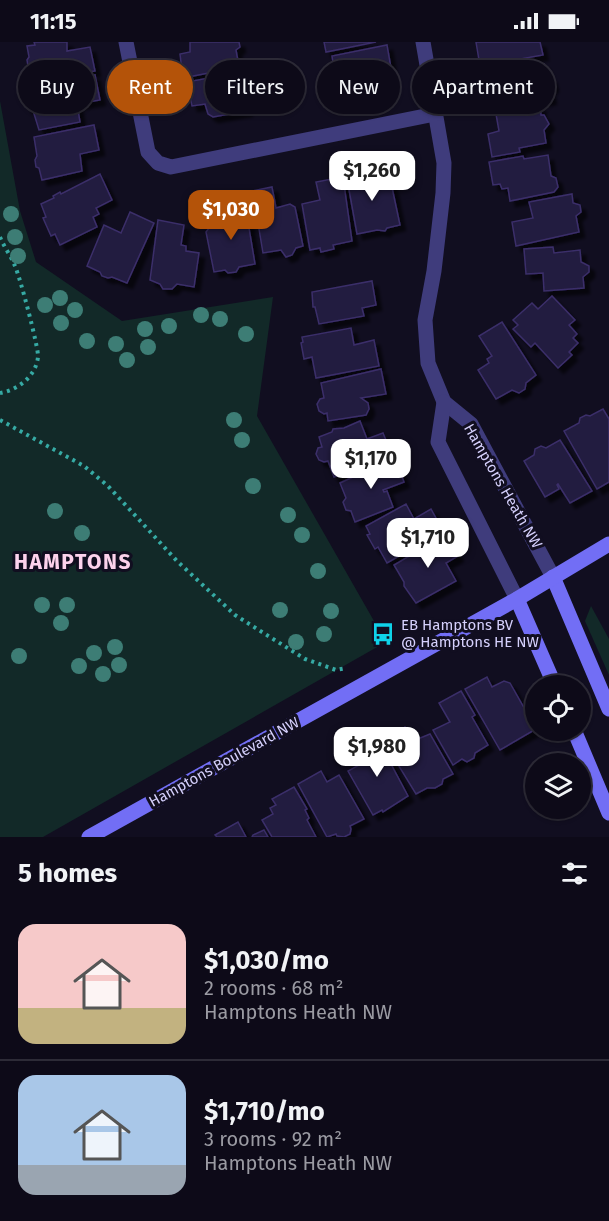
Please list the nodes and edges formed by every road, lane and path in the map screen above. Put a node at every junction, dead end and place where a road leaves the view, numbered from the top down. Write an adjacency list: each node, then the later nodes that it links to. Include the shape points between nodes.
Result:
1 (126, 42): 4 (street, via 148,152 158,163 171,167)
2 (423, 42): 3 (street, Hamptons Heath NW)
3 (426, 60)
4 (435, 114): 7 (street, Hamptons Heath NW, via 444,163 443,193 425,320 428,363)
5 (0, 237): 6 (path, via 15,267 39,353 27,380)
6 (0, 393)
7 (444, 402): 10 (street, Hamptons Heath NW, via 471,424); 11 (street, Hamptons Heath NW, via 438,442)
8 (0, 420): 12 (path, via 74,460 100,480 235,615 305,659 336,670)
9 (609, 544): 10 (street, Hamptons Boulevard NW)
10 (553, 577): 11 (street, Hamptons Boulevard NW); 14 (street)
11 (517, 598): 13 (street); 17 (street, Hamptons Boulevard NW)
12 (347, 668)
13 (550, 675)
14 (609, 709)
15 (579, 741): 16 (street)
16 (609, 813)
17 (90, 837)

